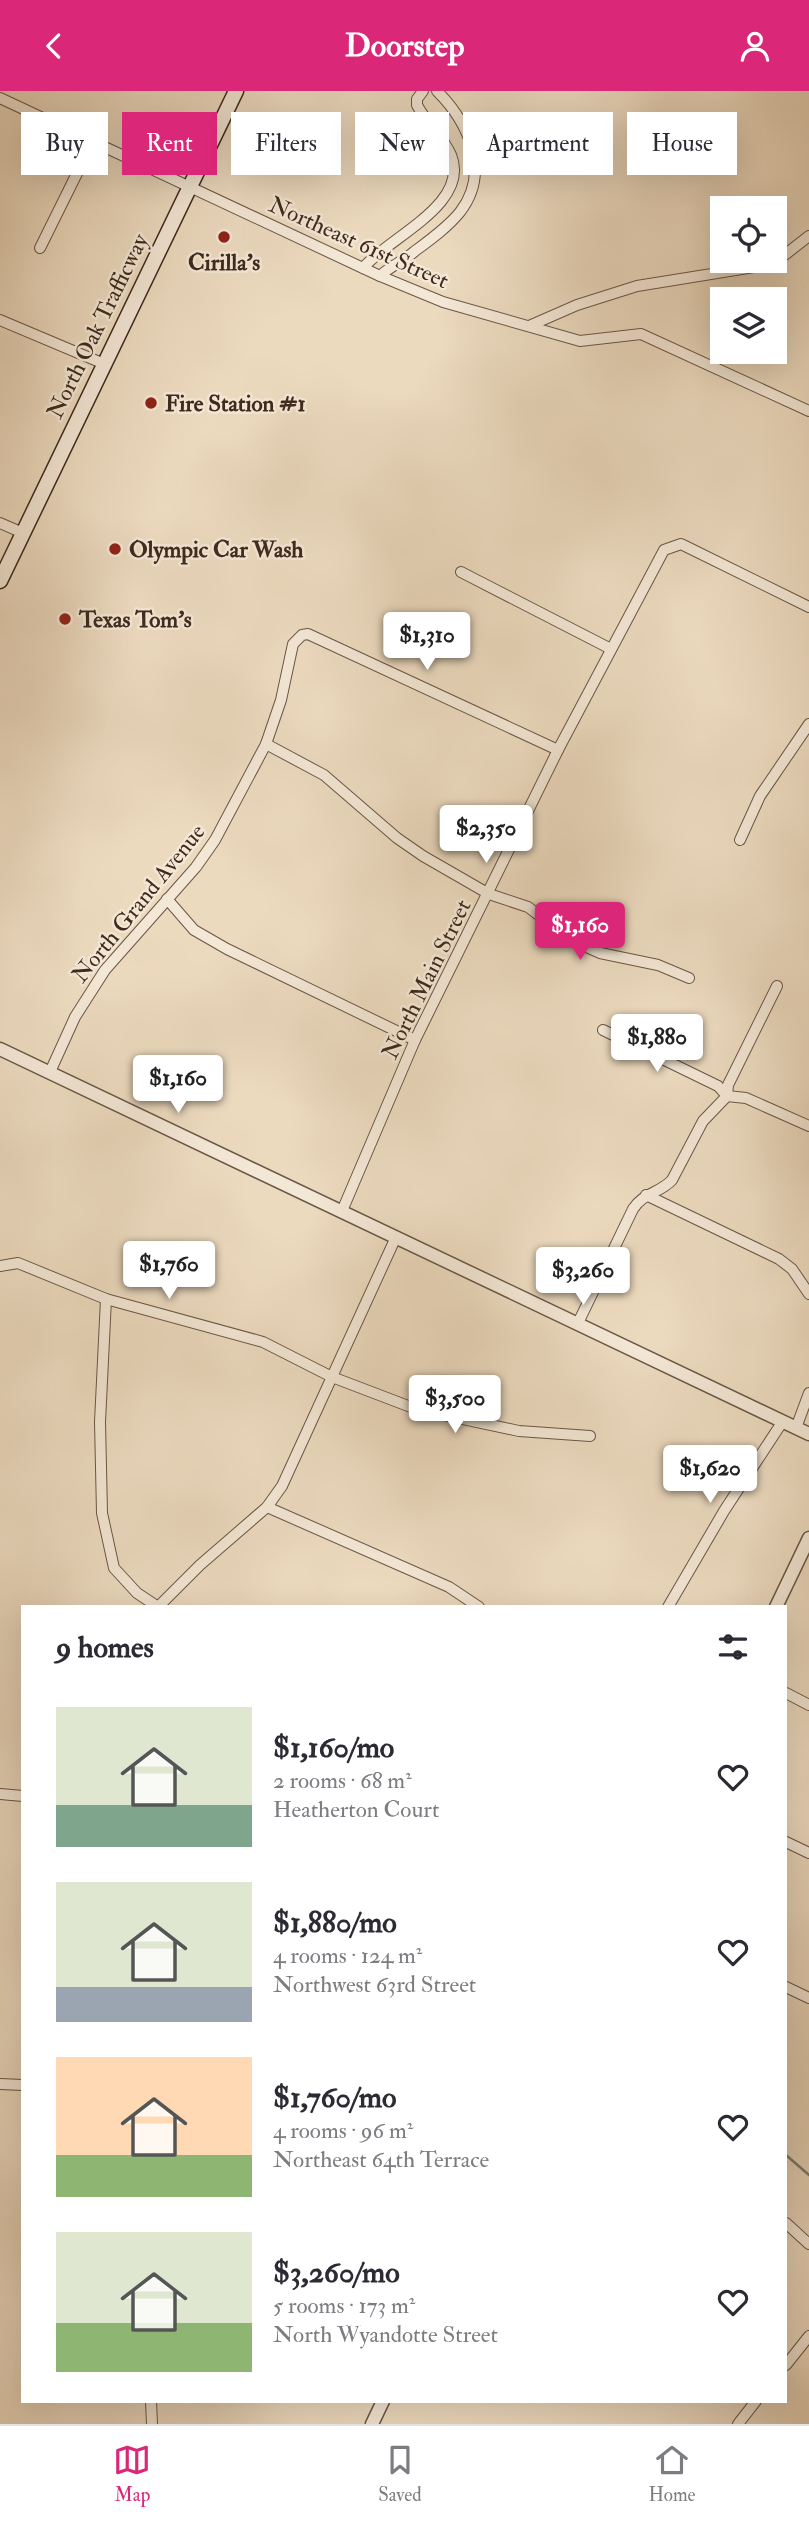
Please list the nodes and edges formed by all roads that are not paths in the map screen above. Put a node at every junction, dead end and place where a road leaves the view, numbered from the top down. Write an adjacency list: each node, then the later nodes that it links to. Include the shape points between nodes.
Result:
1 (236, 91): 8 (main road, North Oak Trafficway)
2 (423, 91): 11 (street, via 417,105 454,165 450,190 439,205)
3 (437, 91): 12 (street, via 472,144 474,184 458,215)
4 (0, 98): 5 (street, Northeast 61st Street)
5 (30, 112)
6 (108, 148): 8 (street, Northeast 61st Street)
7 (76, 175): 10 (street)
8 (191, 187): 11 (street, Northeast 61st Street); 15 (main road, North Oak Trafficway)
9 (809, 236): 14 (street, via 773,264 637,286)
10 (40, 248)
11 (363, 268): 12 (street, Northeast 61st Street)
12 (380, 277): 14 (street, Northeast 61st Street, via 443,302)
13 (0, 320): 15 (street)
14 (528, 326): 16 (street, Northeast 61st Street, via 580,341 641,334)
15 (103, 363): 18 (main road, North Oak Trafficway)
16 (809, 411)
17 (0, 523): 18 (street)
18 (23, 533): 20 (main road, North Oak Trafficway)
19 (461, 572): 22 (street)
20 (0, 581)
21 (809, 607): 22 (street, North Main Street, via 681,544 670,546)
22 (611, 649): 25 (street, North Main Street)
23 (809, 725): 26 (street, via 761,796)
24 (266, 744): 25 (street, North Grand Avenue, via 296,638 309,634); 27 (street, via 324,775 397,838); 28 (street, North Grand Avenue, via 215,840)
25 (558, 750): 27 (street, North Main Street)
26 (740, 840)
27 (489, 894): 29 (street, via 528,907 586,947 658,965); 32 (street, North Main Street)
28 (167, 899): 32 (street, via 194,930 227,949); 34 (street, North Grand Avenue, via 89,993)
29 (689, 978)
30 (777, 986): 35 (street)
31 (603, 1030): 35 (street, via 718,1086)
32 (415, 1040): 38 (street, North Main Street)
33 (0, 1049): 34 (street)
34 (50, 1072): 38 (street)
35 (727, 1095): 36 (street, via 746,1098); 37 (street, via 703,1121 672,1180)
36 (809, 1126)
37 (646, 1195): 41 (street, via 779,1259); 43 (street, via 628,1219)
38 (342, 1211): 39 (street)
39 (396, 1237): 43 (street); 44 (street)
40 (0, 1266): 42 (street, via 18,1263)
41 (809, 1294)
42 (106, 1299): 44 (street, via 263,1342); 52 (street, via 99,1448 102,1513 114,1568)
43 (578, 1324): 46 (street)
44 (332, 1377): 49 (street, via 447,1417 519,1431); 50 (street, via 282,1486)
45 (809, 1393): 47 (street)
46 (783, 1421): 47 (street); 55 (street)
47 (796, 1428): 48 (street)
48 (809, 1434)
49 (590, 1436)
50 (267, 1507): 53 (street); 54 (street, via 449,1587)
51 (809, 1538): 56 (street)
52 (155, 1605)
53 (160, 1605)
54 (476, 1605)
55 (669, 1605)
56 (777, 1605)
57 (787, 1694): 58 (street)
58 (809, 1705)
59 (0, 1794): 60 (street)
60 (21, 1796)
61 (787, 1842): 62 (street)
62 (809, 1853)
63 (787, 1987): 64 (street)
64 (809, 1998)
65 (0, 2084): 66 (street)
66 (21, 2085)
67 (787, 2224): 68 (street)
68 (809, 2244)
69 (809, 2336): 70 (street)
70 (787, 2364)
71 (151, 2403): 74 (street)
72 (382, 2403): 75 (street)
73 (754, 2403): 76 (street)
74 (152, 2424)
75 (372, 2424)
76 (738, 2424)

